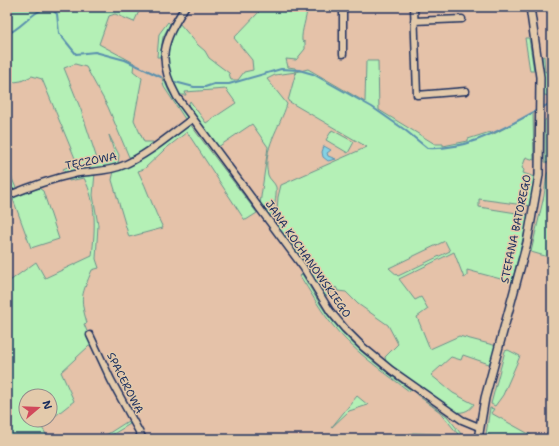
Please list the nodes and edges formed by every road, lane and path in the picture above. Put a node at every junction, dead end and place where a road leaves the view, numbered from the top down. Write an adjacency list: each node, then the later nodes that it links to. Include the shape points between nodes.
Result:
1 (185, 7): 9 (street, JANA KOCHANOWSKIEGO, via 174,24 165,48 164,65 168,81)
2 (343, 7): 7 (street)
3 (414, 7): 6 (street)
4 (530, 7): 12 (street, STEFANA BATOREGO, via 538,53 539,175 527,243)
5 (462, 19): 6 (street)
6 (414, 21): 8 (street, via 417,94)
7 (343, 54)
8 (466, 91)
9 (192, 118): 10 (street, TĘCZOWA, via 152,149 125,165 64,176); 12 (street, JANA KOCHANOWSKIEGO, via 303,267 345,330 402,378 462,420)
10 (7, 196)
11 (90, 335): 13 (street, SPACEROWA, via 110,380)
12 (479, 427): 14 (street)
13 (143, 439)
14 (478, 439)

